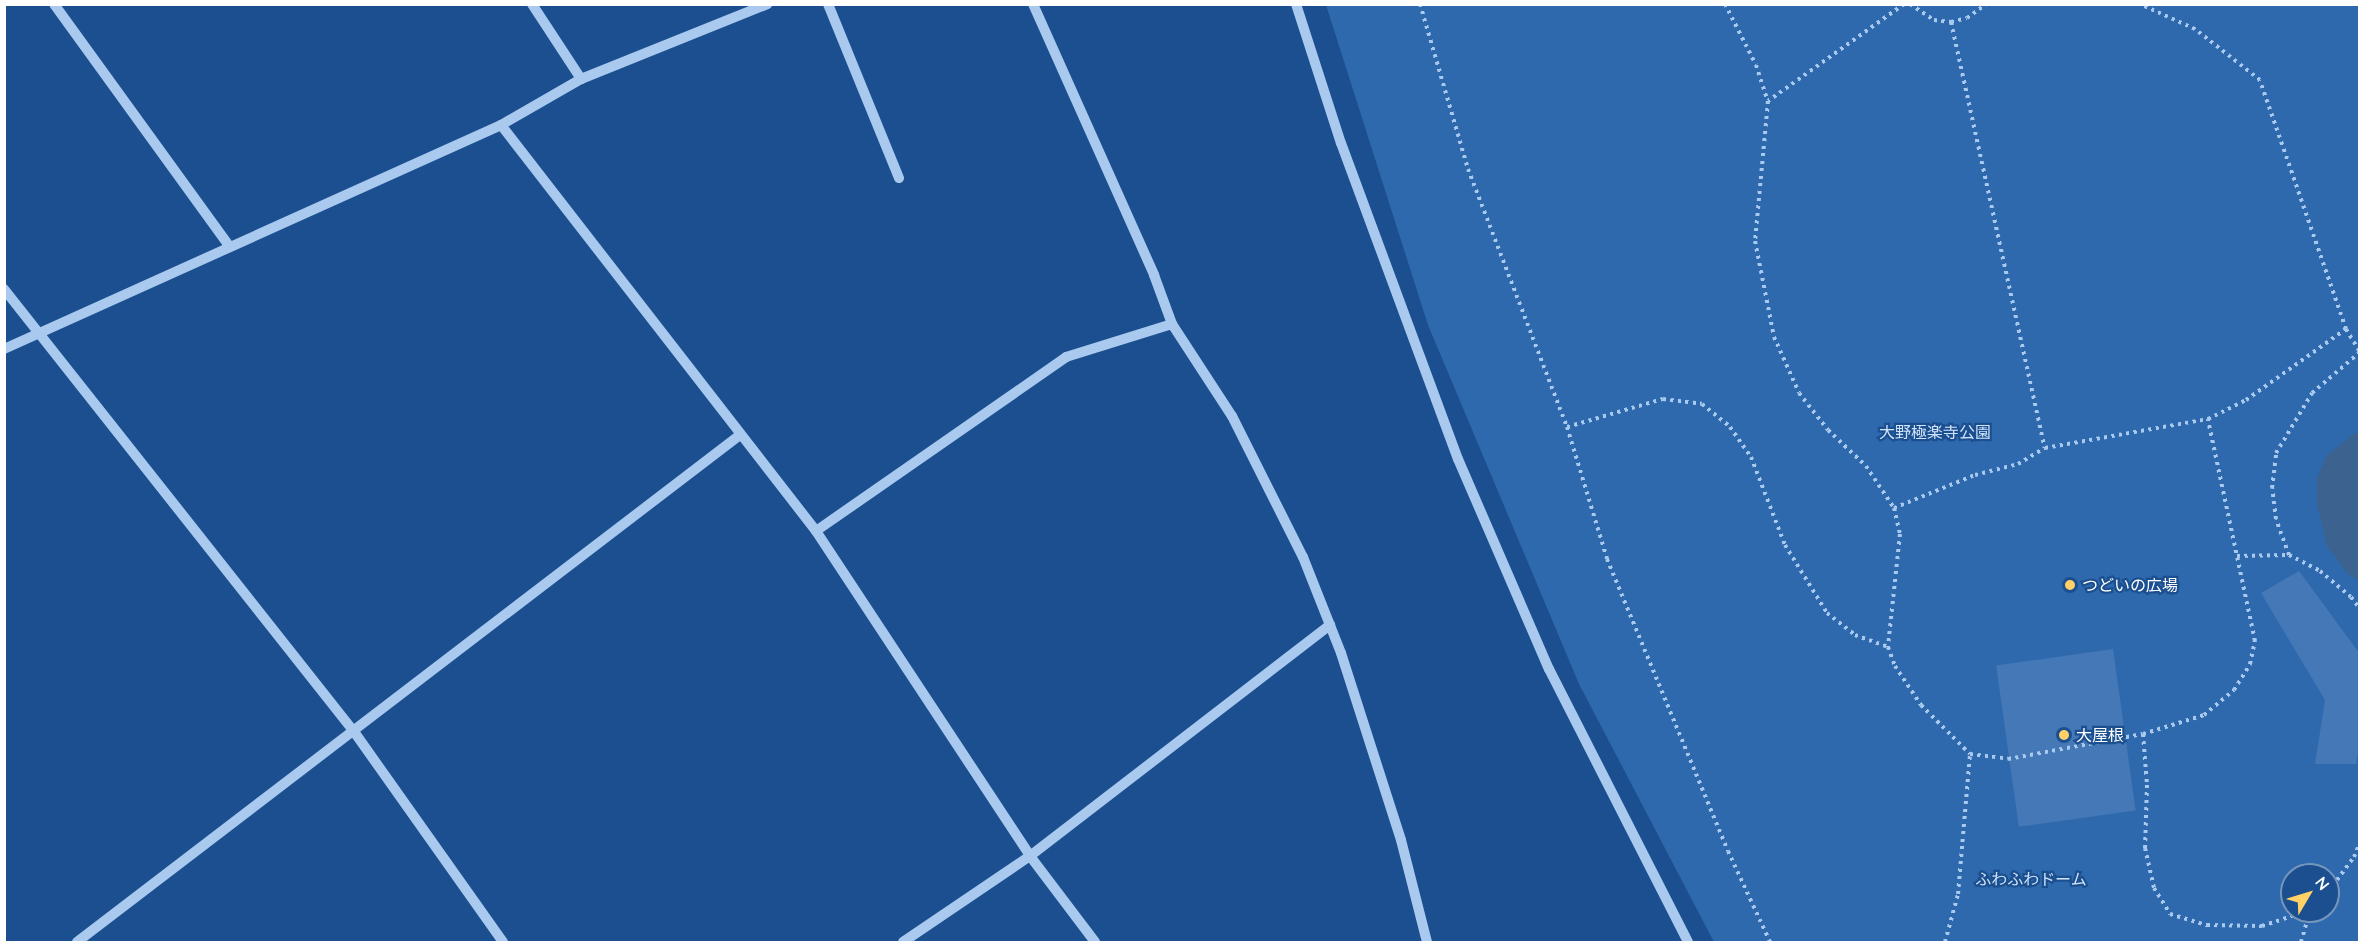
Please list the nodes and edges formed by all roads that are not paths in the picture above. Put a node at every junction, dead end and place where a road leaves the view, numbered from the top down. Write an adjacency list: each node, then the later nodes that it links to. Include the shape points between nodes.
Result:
1 (54, 4): 10 (street)
2 (532, 4): 7 (street)
3 (768, 4): 7 (street)
4 (828, 4): 9 (street)
5 (1033, 4): 12 (street, via 1154,275)
6 (1296, 4): 25 (street, via 1349,164 1458,459 1549,669)
7 (582, 79): 8 (street)
8 (501, 125): 10 (street); 15 (street)
9 (899, 178)
10 (230, 248): 13 (street)
11 (4, 289): 13 (street)
12 (1172, 324): 16 (street, via 1066,357); 17 (street, via 1232,416 1303,557)
13 (39, 333): 14 (street); 18 (street)
14 (4, 349)
15 (740, 435): 16 (street); 18 (street)
16 (816, 531): 19 (street)
17 (1330, 625): 19 (street); 24 (street, via 1401,840)
18 (355, 733): 20 (street); 21 (street)
19 (1030, 856): 22 (street); 23 (street)
20 (78, 942)
21 (503, 942)
22 (903, 942)
23 (1095, 942)
24 (1427, 942)
25 (1688, 942)

